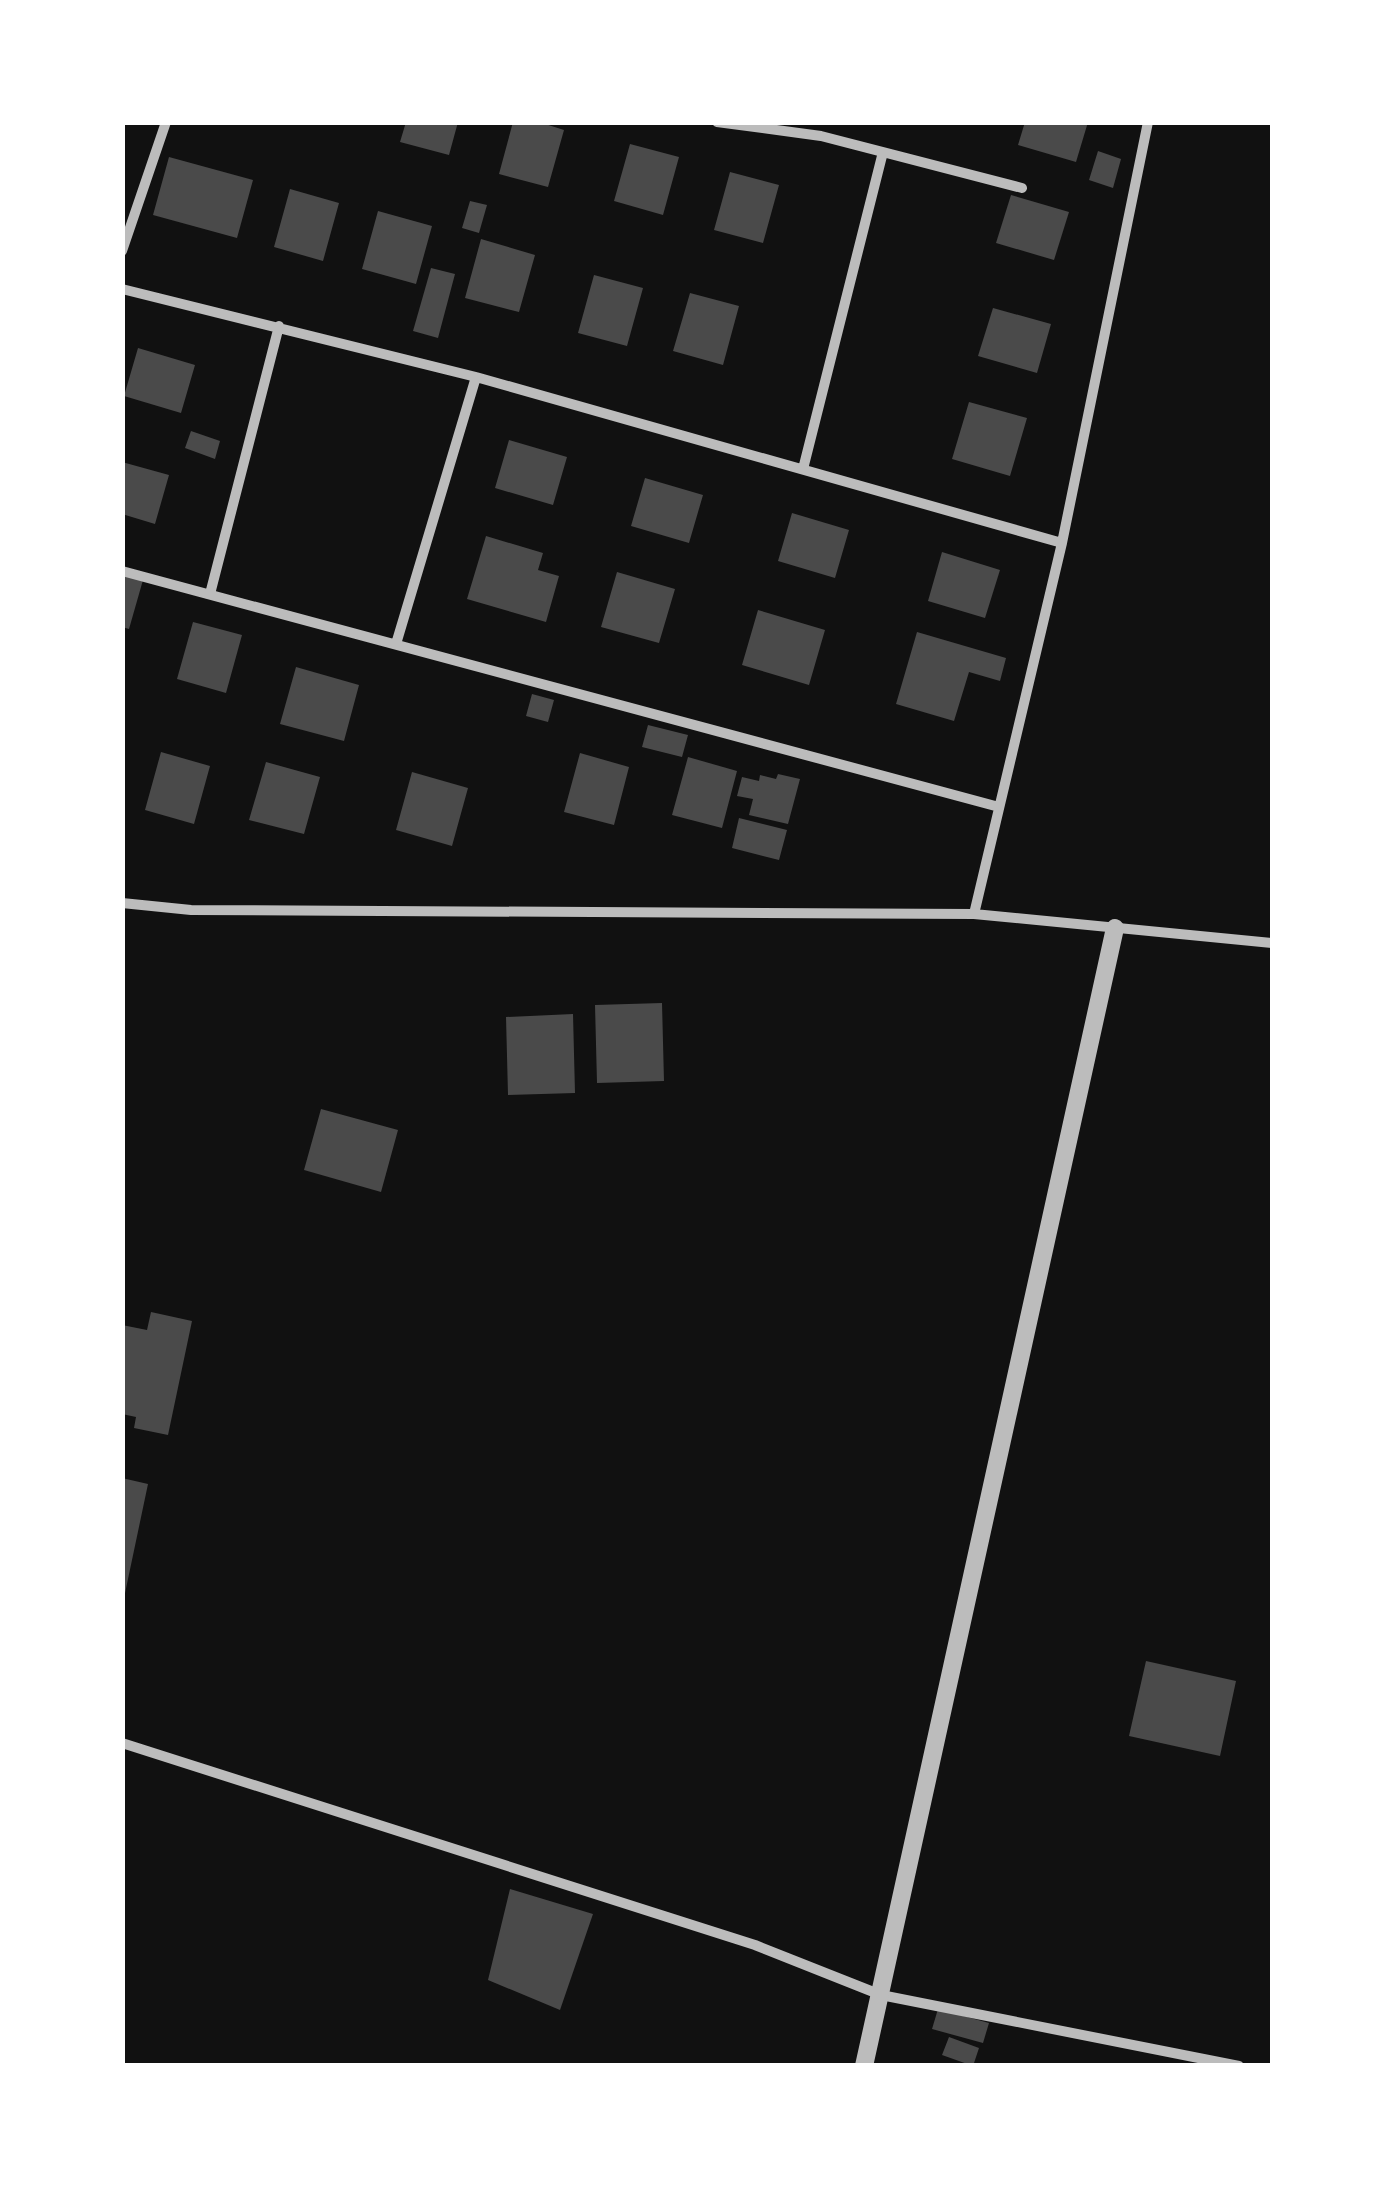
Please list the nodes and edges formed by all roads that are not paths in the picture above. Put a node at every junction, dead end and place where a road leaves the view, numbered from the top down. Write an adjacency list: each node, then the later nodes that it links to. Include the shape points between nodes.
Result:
1 (166, 122): 8 (street)
2 (717, 122): 5 (street)
3 (824, 122): 5 (street)
4 (1148, 122): 13 (street)
5 (820, 136): 6 (street)
6 (883, 152): 7 (street); 12 (street)
7 (1022, 188)
8 (122, 251)
9 (122, 289): 10 (street)
10 (279, 326): 11 (street); 15 (street)
11 (476, 376): 12 (street); 16 (street)
12 (803, 469): 13 (street)
13 (1062, 542): 17 (street)
14 (122, 571): 15 (street)
15 (210, 594): 16 (street)
16 (396, 644): 17 (street)
17 (1000, 808): 19 (street)
18 (122, 903): 19 (street, via 191,910)
19 (974, 914): 20 (street)
20 (1115, 928): 21 (street); 23 (street)
21 (1272, 942)
22 (122, 1742): 23 (street, via 755,1945)
23 (881, 1995): 24 (street); 25 (street)
24 (864, 2066)
25 (1239, 2066)

